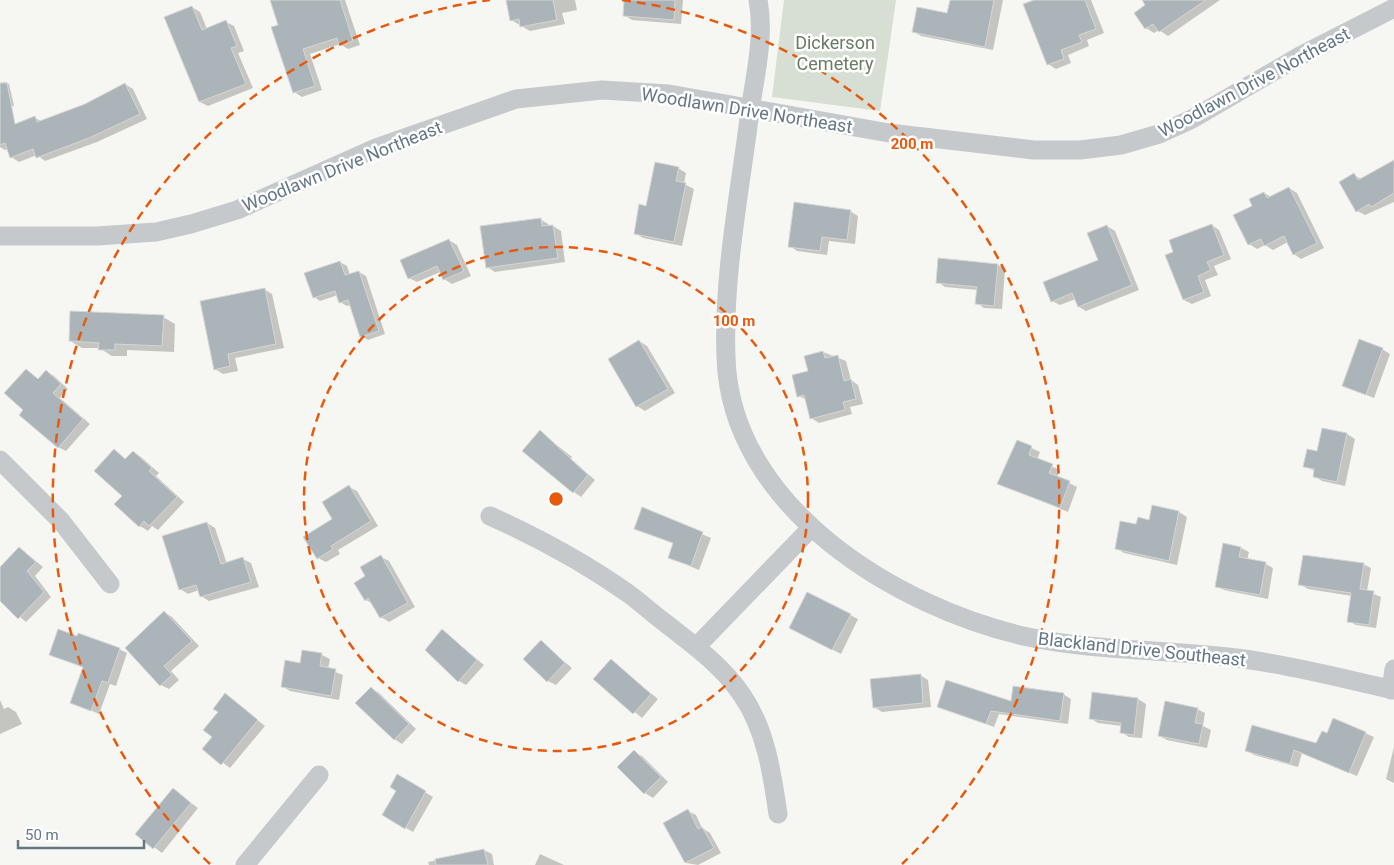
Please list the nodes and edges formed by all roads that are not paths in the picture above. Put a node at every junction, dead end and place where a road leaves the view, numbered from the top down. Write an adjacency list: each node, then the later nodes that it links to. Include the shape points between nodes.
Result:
1 (758, 0): 3 (street, Blackland Drive Southeast, via 758,55)
2 (1394, 8): 3 (street, Woodlawn Drive Northeast, via 1307,52 1192,118 1159,134 1122,145 1080,150 1034,150 889,133)
3 (751, 109): 4 (street, Woodlawn Drive Northeast, via 670,94 602,90 516,99 385,145 237,210 191,224 146,233); 7 (street, Blackland Drive Southeast, via 728,277 726,362 736,413 749,446 786,503)
4 (0, 236)
5 (0, 460): 8 (street, via 61,521)
6 (490, 516): 9 (street, via 557,548 599,574)
7 (811, 528): 9 (street); 11 (street, Blackland Drive Southeast, via 866,567 935,607 1026,637 1088,646 1193,652 1249,660)
8 (110, 584)
9 (696, 647): 13 (street, via 737,688 754,720 771,764)
10 (1394, 669): 11 (street)
11 (1392, 690)
12 (319, 775): 14 (street)
13 (778, 814)
14 (246, 865)

